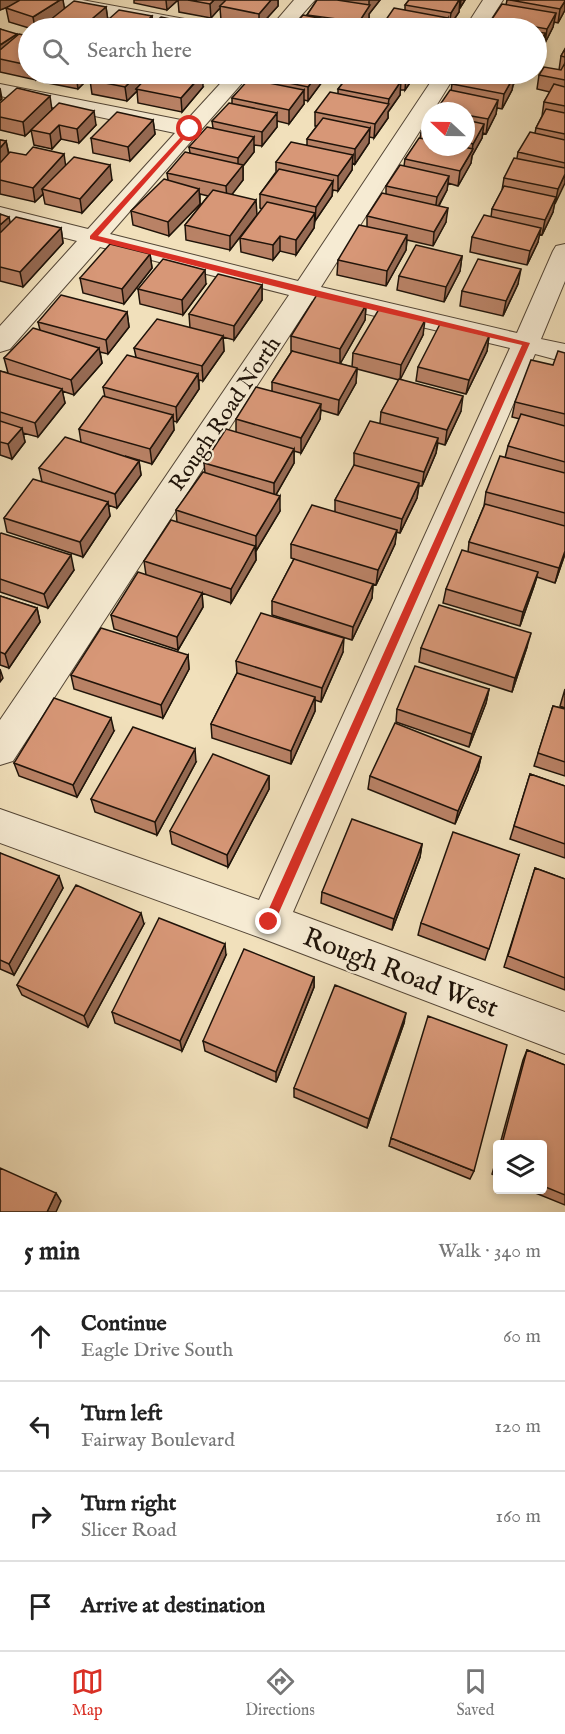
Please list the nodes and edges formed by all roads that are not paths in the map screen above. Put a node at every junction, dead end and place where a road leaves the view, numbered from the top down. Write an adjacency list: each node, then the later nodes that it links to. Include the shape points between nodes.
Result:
1 (62, 0): 4 (street)
2 (305, 0): 5 (street)
3 (494, 0): 6 (street)
4 (147, 18)
5 (289, 18)
6 (482, 18)
7 (231, 84): 10 (street)
8 (440, 84): 14 (street, Rough Road North)
9 (0, 90): 10 (street)
10 (190, 129): 12 (street)
11 (0, 214): 12 (street)
12 (93, 237): 14 (street); 15 (street)
13 (565, 251): 16 (street)
14 (305, 291): 16 (street); 18 (street, Rough Road North)
15 (0, 343)
16 (526, 343): 17 (street); 20 (street)
17 (565, 353)
18 (0, 750)
19 (0, 826): 20 (street, Rough Road West)
20 (269, 922): 21 (street, Rough Road West)
21 (565, 1033)

